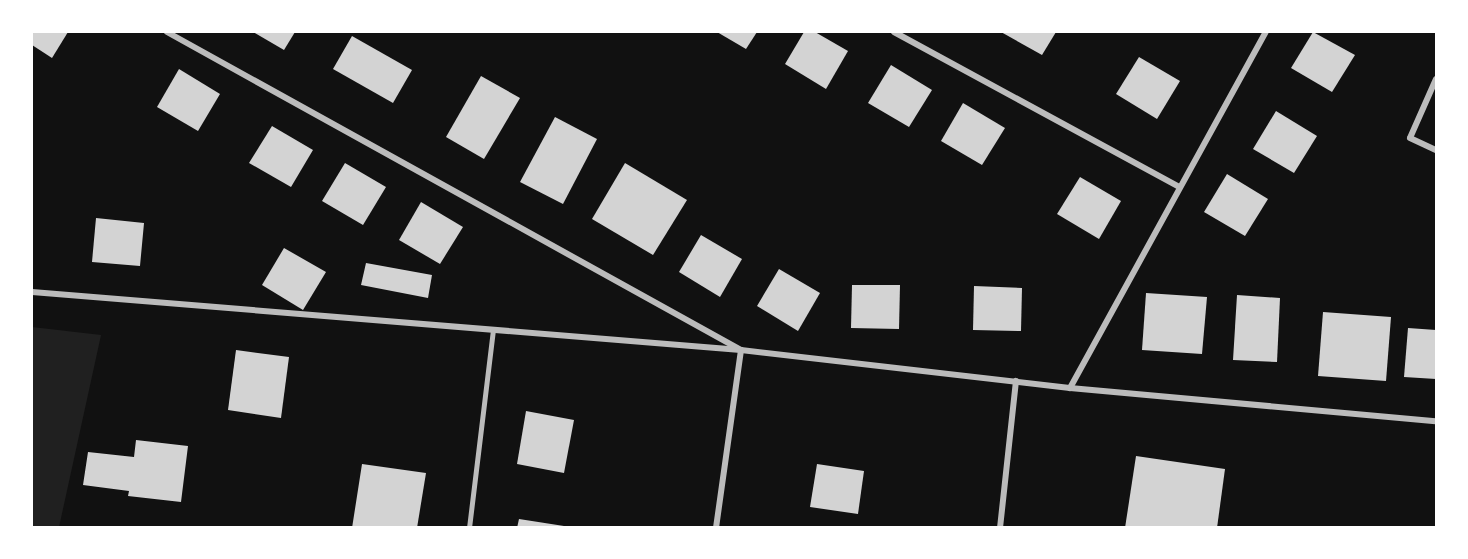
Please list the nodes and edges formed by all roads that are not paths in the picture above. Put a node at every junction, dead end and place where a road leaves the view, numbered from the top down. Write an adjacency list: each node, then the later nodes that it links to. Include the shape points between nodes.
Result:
1 (168, 32): 9 (street)
2 (894, 32): 6 (street)
3 (1266, 32): 6 (street)
4 (1437, 79): 5 (street, via 1410,138)
5 (1437, 150)
6 (1180, 188): 11 (street)
7 (32, 291): 8 (street)
8 (494, 330): 9 (street); 13 (lane)
9 (741, 350): 10 (street); 14 (street)
10 (1016, 381): 11 (street); 15 (street)
11 (1070, 387): 12 (street)
12 (1437, 421)
13 (469, 528)
14 (716, 528)
15 (1000, 528)

